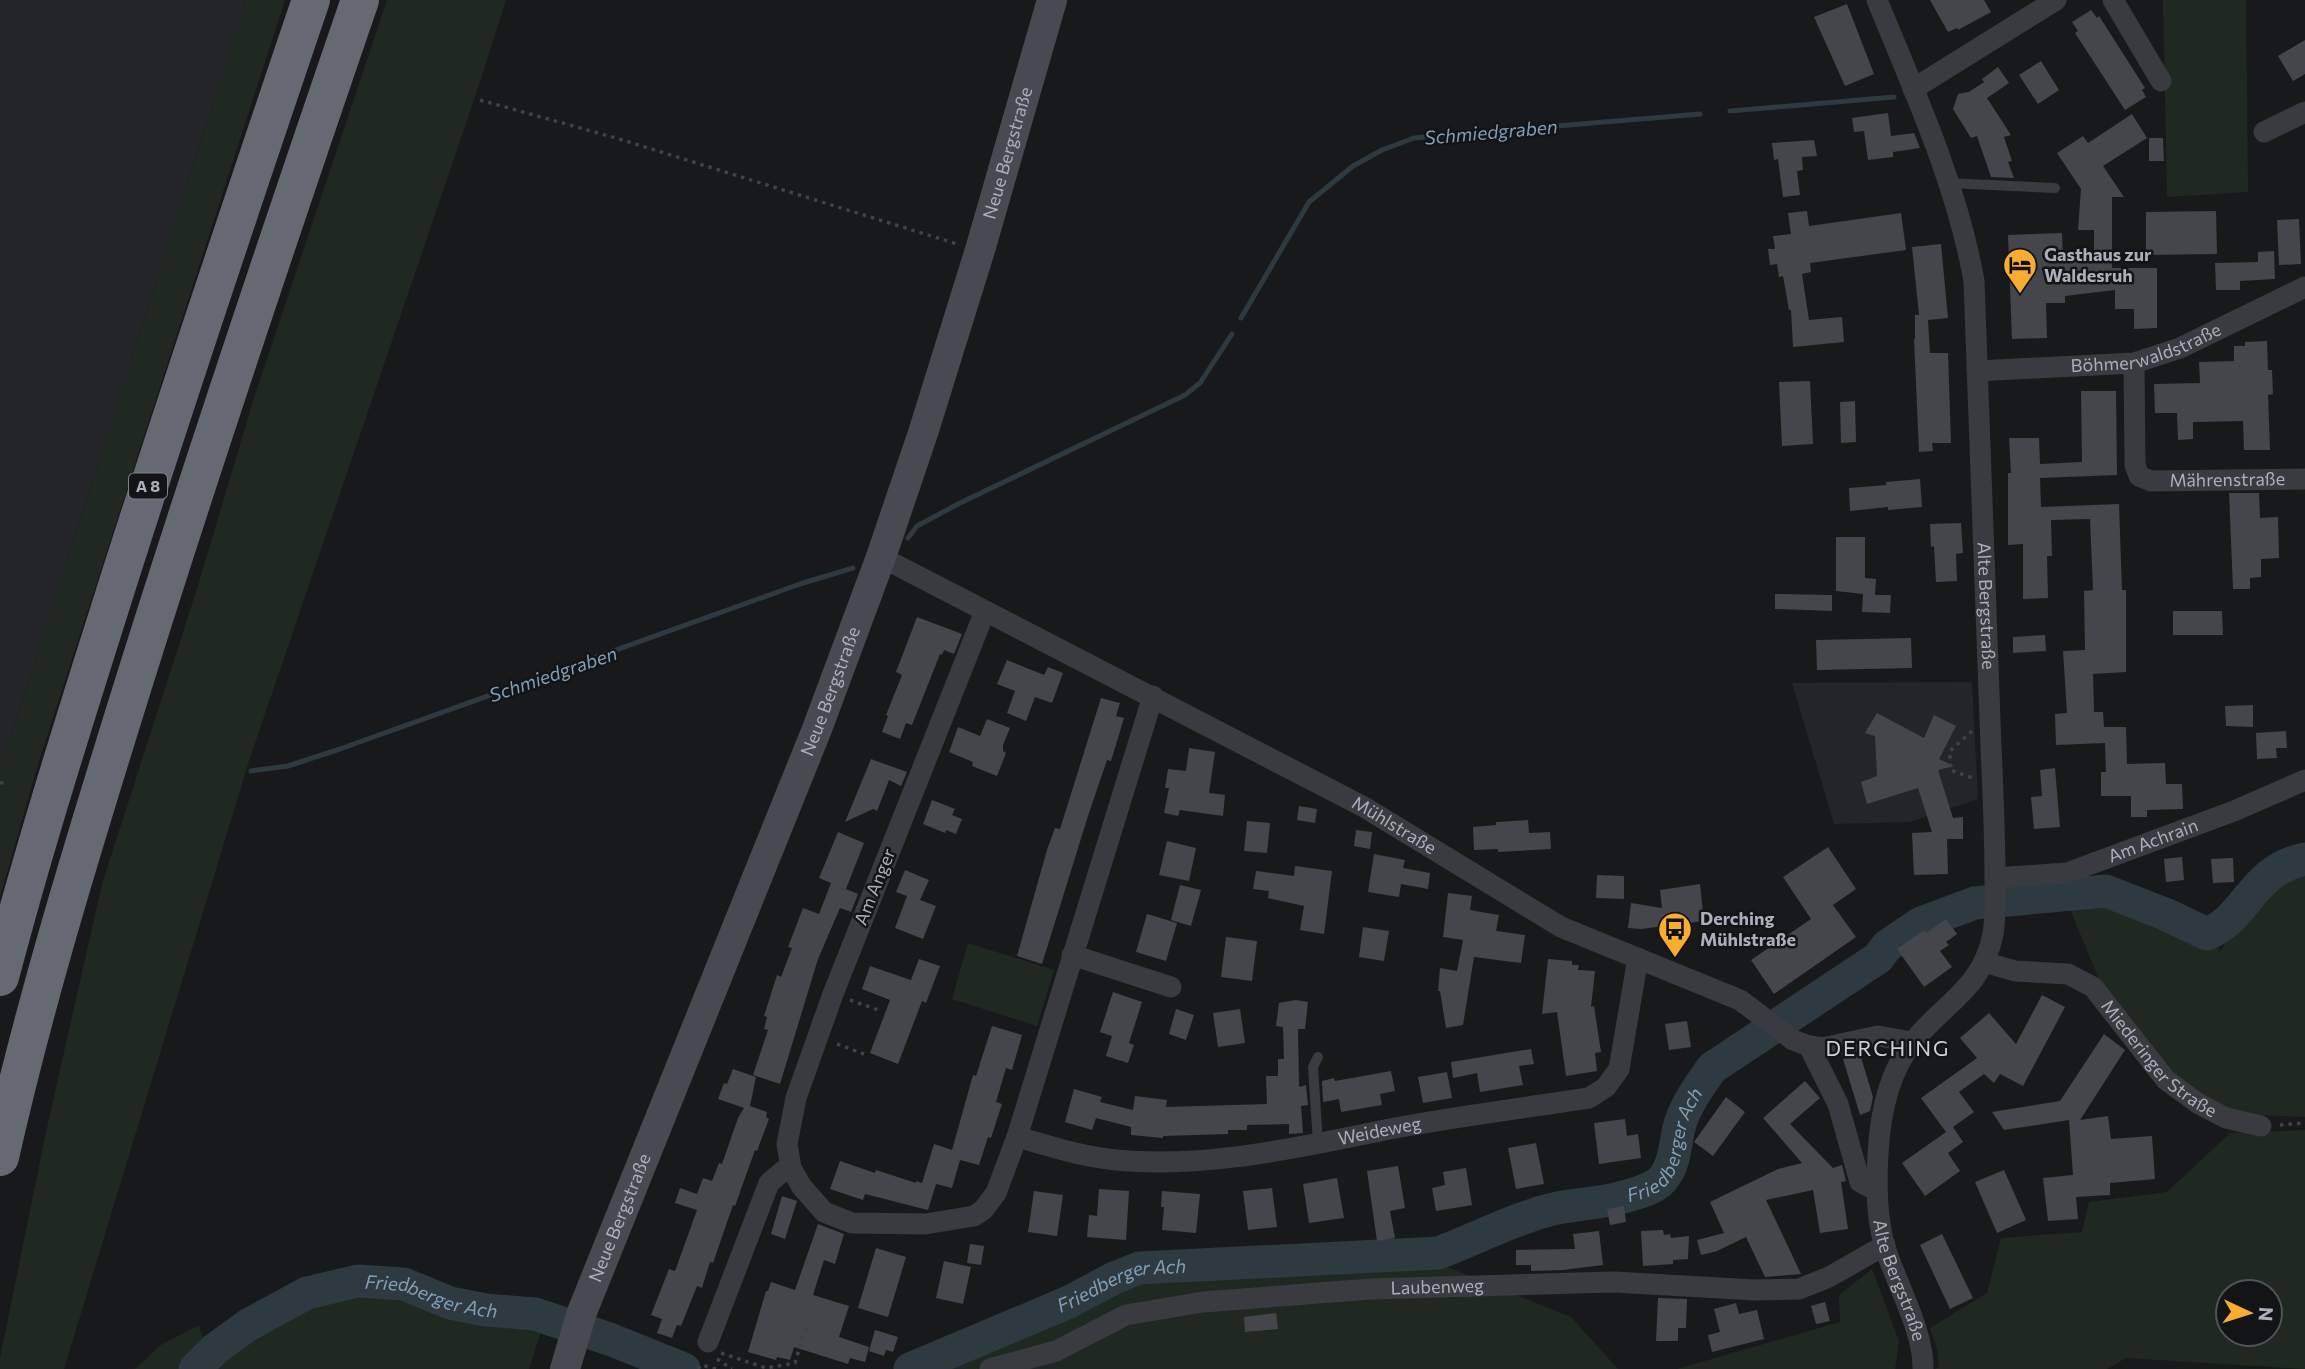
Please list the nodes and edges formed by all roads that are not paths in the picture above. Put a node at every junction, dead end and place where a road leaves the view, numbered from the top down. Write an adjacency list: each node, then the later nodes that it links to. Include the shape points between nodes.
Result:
1 (311, 0): 25 (highway, A 8, via 127,552 30,861)
2 (360, 0): 33 (highway, A 8, via 156,610 76,870)
3 (1052, 0): 17 (main road, Neue Bergstraße, via 980,250)
4 (1877, 0): 8 (street, Alte Bergstraße)
5 (2056, 0): 8 (street)
6 (2113, 0): 7 (street)
7 (2161, 81)
8 (1913, 89): 11 (street, Alte Bergstraße)
9 (2305, 112): 10 (street)
10 (2264, 132)
11 (1948, 183): 12 (lane); 15 (street, Alte Bergstraße, via 1974,281)
12 (2055, 188)
13 (2305, 287): 14 (street, Böhmerwaldstraße, via 2179,348)
14 (2134, 363): 15 (street, Böhmerwaldstraße); 16 (street, Mährenstraße, via 2135,465 2139,476 2151,481)
15 (1977, 371): 21 (street, Alte Bergstraße)
16 (2305, 479)
17 (881, 557): 18 (street, Mühlstraße); 38 (main road, Neue Bergstraße)
18 (985, 611): 19 (street, Mühlstraße); 34 (street, Am Anger, via 817,1037 790,1121)
19 (1153, 696): 22 (street, Am Anger); 23 (street, Mühlstraße, via 1364,807 1560,927)
20 (2305, 780): 21 (street, Am Achrain, via 2067,873)
21 (1995, 883): 24 (street, Alte Bergstraße, via 1993,936)
22 (1072, 955): 26 (street); 31 (street, Am Anger)
23 (1638, 958): 28 (street, Mühlstraße, via 1740,1000 1784,1034); 32 (street, Weideweg, via 1619,1069 1606,1087 1589,1098)
24 (1984, 962): 27 (street, Alte Bergstraße, via 1956,1001); 30 (street, Miederinger Straße, via 2015,971 2068,974 2093,987 2165,1080 2226,1118)
25 (0, 977)
26 (1171, 987)
27 (1912, 1042): 28 (street, Mühlstraße, via 1878,1036 1836,1046); 35 (street, Alte Bergstraße, via 1890,1082 1878,1151)
28 (1809, 1046): 35 (street, via 1838,1104 1860,1182)
29 (1318, 1057): 32 (lane, via 1314,1067)
30 (2261, 1126)
31 (1017, 1137): 32 (street, Weideweg, via 1093,1157 1140,1162 1244,1156); 34 (street, Am Anger, via 996,1193 983,1210 974,1216 925,1224 837,1219 813,1201)
32 (1318, 1143)
33 (0, 1157)
34 (791, 1168): 37 (street, via 769,1183)
35 (1877, 1191): 36 (street, Alte Bergstraße)
36 (1885, 1245): 39 (street, Laubenweg, via 1799,1289 1614,1282 1371,1289 1203,1302 1126,1315 1056,1351); 40 (street, Alte Bergstraße, via 1912,1317)
37 (713, 1347)
38 (567, 1359)
39 (990, 1369)
40 (1923, 1369)

